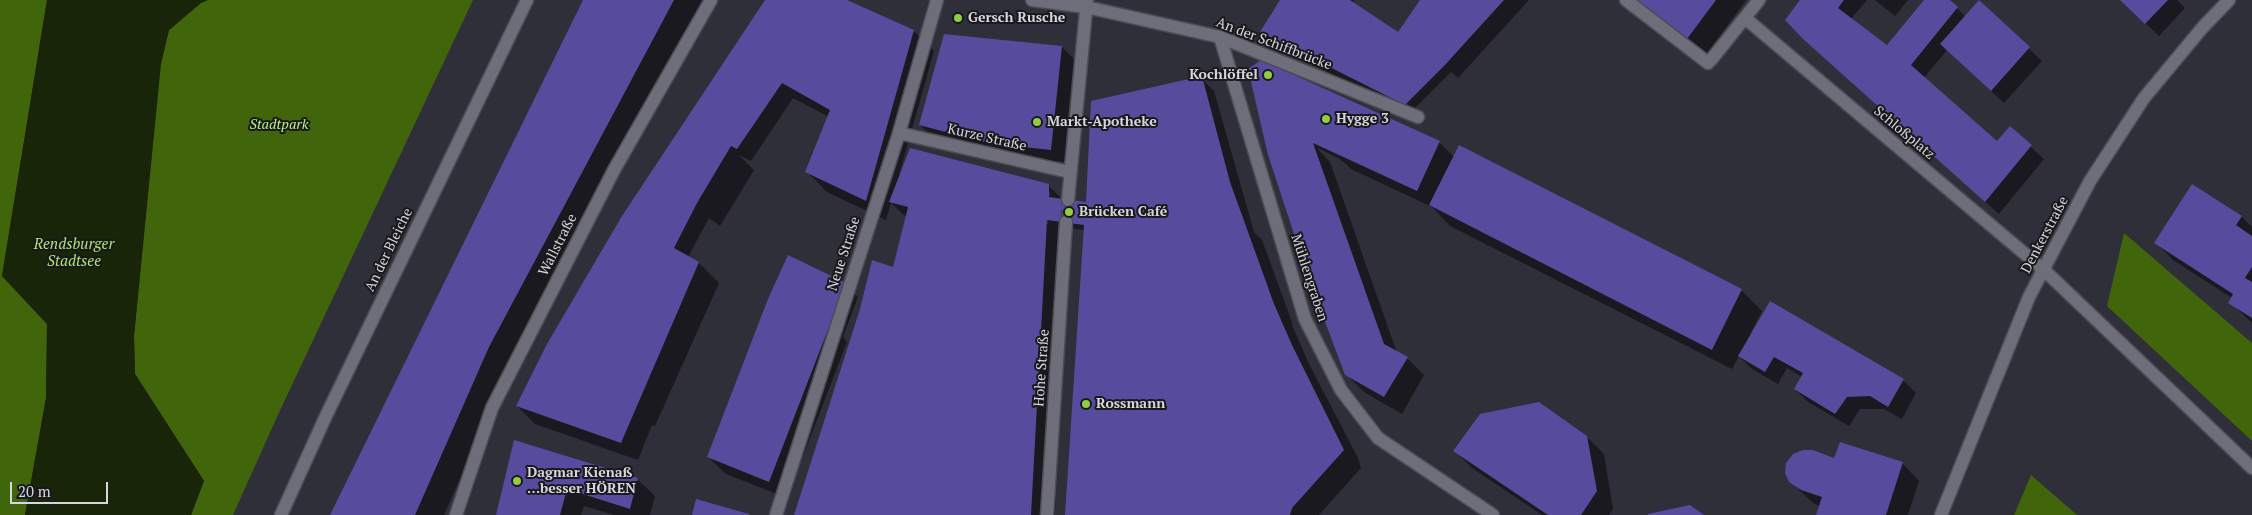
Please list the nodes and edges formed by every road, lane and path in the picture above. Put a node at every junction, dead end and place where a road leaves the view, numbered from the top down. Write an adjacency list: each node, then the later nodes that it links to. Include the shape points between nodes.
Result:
1 (527, 0): 18 (street, An der Bleiche)
2 (711, 0): 19 (street, Wallstraße, via 614,170 492,408)
3 (937, 0): 12 (street, Neue Straße)
4 (1032, 0): 8 (street, An der Schiffbrücke)
5 (1626, 0): 9 (street, via 1709,61)
6 (1759, 0): 9 (street)
7 (2229, 0): 16 (street, Denkerstraße, via 2144,98 2090,182)
8 (1087, 3): 10 (street, An der Schiffbrücke); 13 (street)
9 (1745, 18): 16 (street, Schloßplatz)
10 (1220, 37): 11 (street, An der Schiffbrücke); 22 (street, Mühlengraben, via 1305,319 1341,390 1378,438)
11 (1418, 117)
12 (899, 133): 13 (street, Kurze Straße); 20 (street, Neue Straße)
13 (1069, 172): 14 (street)
14 (1068, 200)
15 (1066, 222): 21 (street, Hohe Straße)
16 (2044, 270): 17 (street, Schloßplatz); 23 (street, Denkerstraße, via 2029,297)
17 (2252, 468)
18 (281, 515)
19 (456, 515)
20 (776, 515)
21 (1047, 515)
22 (1493, 515)
23 (1941, 515)

